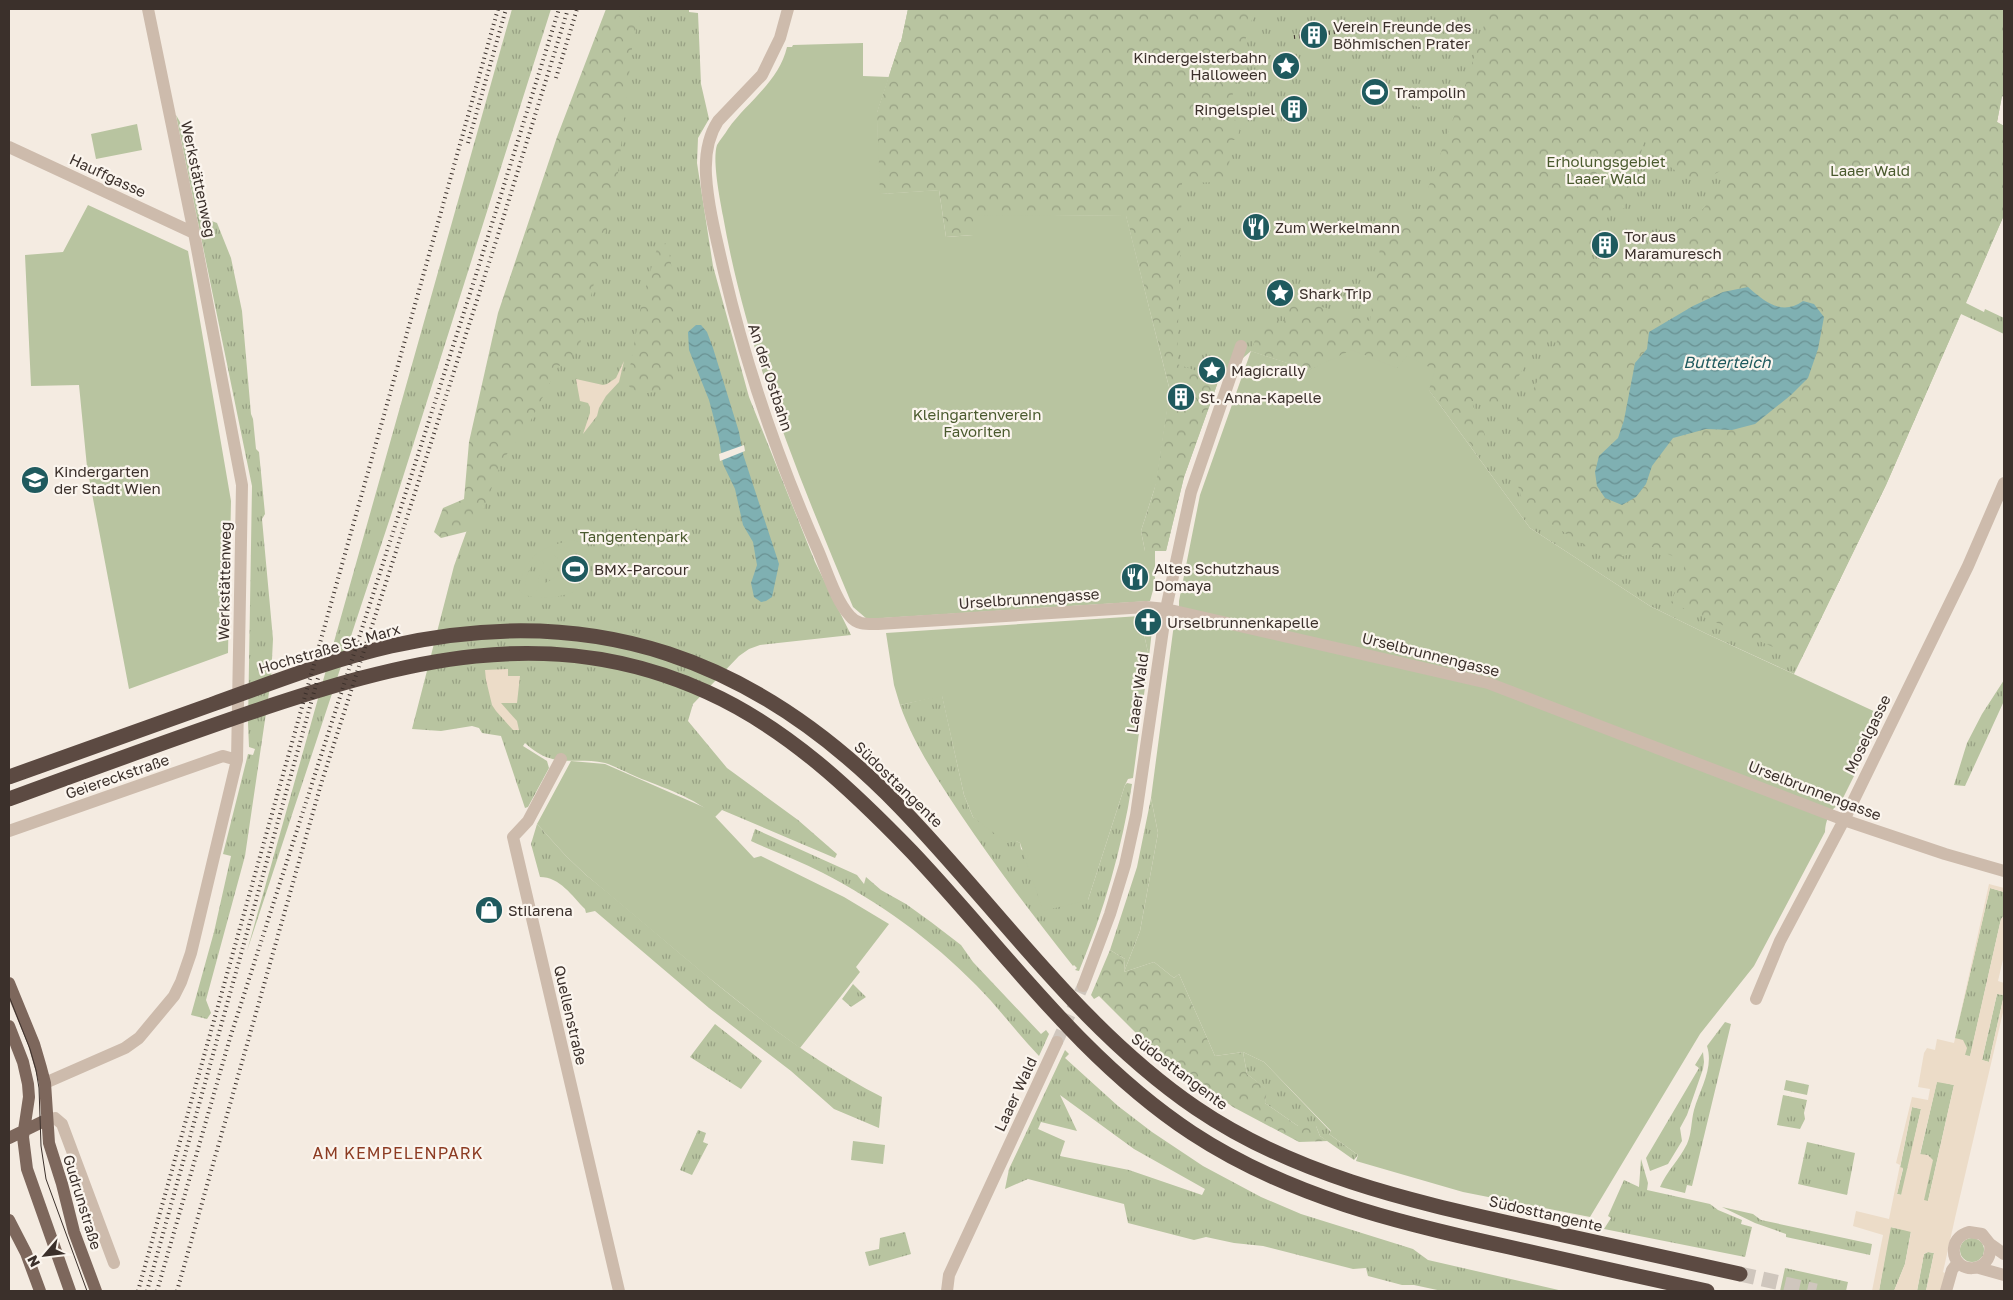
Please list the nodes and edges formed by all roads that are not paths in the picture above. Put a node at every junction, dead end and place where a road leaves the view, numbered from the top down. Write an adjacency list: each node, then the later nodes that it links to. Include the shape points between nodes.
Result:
1 (148, 9): 4 (street, Werkstättenweg)
2 (788, 9): 8 (street, An der Ostbahn, via 780,38 762,75 713,129 707,145 706,176 714,230 734,312 770,428 838,597)
3 (9, 147): 4 (street, Hauffgasse)
4 (194, 233): 11 (street, Werkstättenweg, via 242,485)
5 (1241, 346): 7 (street, Laaer Wald, via 1191,492)
6 (2004, 483): 14 (street, Moselgasse, via 1968,566)
7 (1166, 609): 8 (street, Urselbrunnengasse, via 1146,607 878,624); 14 (street, Urselbrunnengasse, via 1488,683); 18 (street, Laaer Wald, via 1136,815 1125,865)
8 (854, 621)
9 (752, 690): 12 (highway, Hochstraße St. Marx, via 684,658 619,640 527,630 461,634 391,646 312,669); 32 (highway, Südosttangente, via 829,742 890,797 1123,1050 1184,1099 1238,1134 1293,1161 1407,1199)
10 (560, 759): 37 (street, Quellenstraße, via 528,821 513,837)
11 (237, 760): 15 (street, Geiereckstraße, via 224,756); 22 (street, Werkstättenweg, via 191,953 174,996 133,1043)
12 (9, 777)
13 (9, 799): 39 (highway, via 318,690 396,669 464,656 559,654 616,662 676,679 742,710 794,744 849,790 916,856 1089,1048 1158,1109 1212,1145 1255,1169 1312,1194 1402,1223)
14 (1844, 820): 16 (street, Urselbrunnengasse); 19 (street, Moselgasse, via 1780,941)
15 (9, 831)
16 (2004, 871)
17 (9, 983): 22 (main road, Gudrunstraße, via 34,1044)
18 (1083, 986)
19 (1756, 999)
20 (9, 1026): 24 (main road, via 28,1084)
21 (1057, 1042): 38 (street, Laaer Wald, via 949,1275)
22 (45, 1083): 23 (main road, Gudrunstraße)
23 (46, 1120): 24 (main road); 30 (street, Gudrunstraße, via 56,1118 62,1124); 36 (main road, Gudrunstraße, via 49,1143 74,1232)
24 (23, 1132): 25 (main road); 35 (main road, via 30,1181)
25 (9, 1138)
26 (9, 1220): 34 (main road)
27 (1990, 1244): 28 (street); 29 (street, via 1987,1238 1976,1232 1963,1234 1955,1244); 31 (street, via 1989,1258)
28 (2004, 1254)
29 (1958, 1262): 31 (street, via 1968,1268); 40 (street)
30 (114, 1264)
31 (1979, 1268): 33 (street)
32 (1740, 1274)
33 (2004, 1275)
34 (40, 1291)
35 (70, 1291)
36 (96, 1291)
37 (619, 1291)
38 (947, 1291)
39 (1707, 1291)
40 (1946, 1291)

